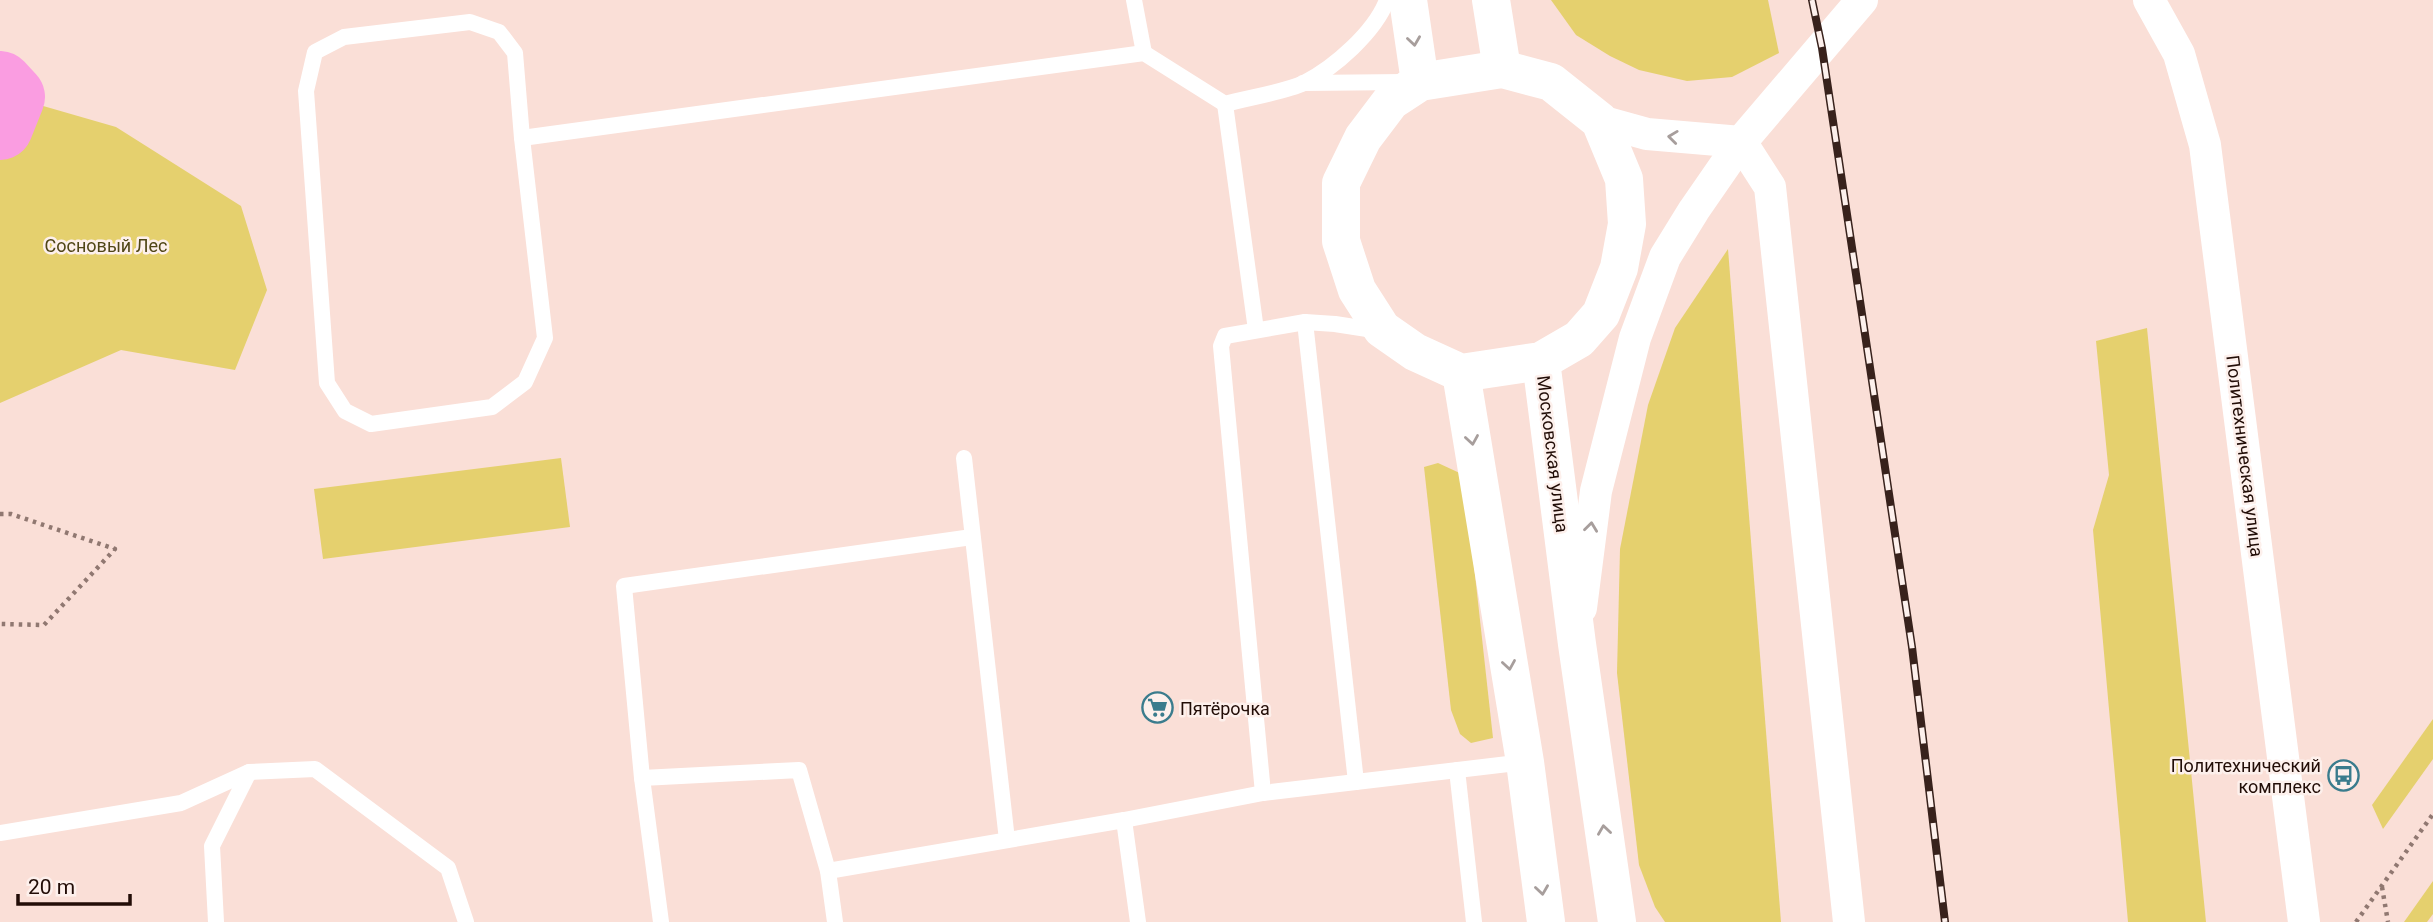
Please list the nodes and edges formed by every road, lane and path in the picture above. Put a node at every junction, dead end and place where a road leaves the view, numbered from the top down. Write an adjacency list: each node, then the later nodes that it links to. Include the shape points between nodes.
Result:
1 (1134, 0): 7 (lane)
2 (1387, 0): 10 (lane, via 1383,12 1352,50)
3 (1408, 0): 9 (main road, one-way to 9)
4 (1491, 0): 8 (main road)
5 (1862, 0): 14 (street)
6 (2149, 0): 48 (street, Политехническая улица, via 2179,54 2205,145)
7 (1144, 53): 11 (lane); 13 (lane)
8 (1502, 69): 9 (main road); 12 (main road, Московская улица, via 1551,82)
9 (1420, 82): 10 (lane); 19 (main road, via 1391,101 1363,138 1342,183 1341,242 1357,290)
10 (1303, 83): 11 (lane)
11 (1225, 104): 18 (lane)
12 (1600, 121): 14 (street, one-way to 12, via 1647,134); 16 (main road, Московская улица, via 1624,179 1627,224 1619,268)
13 (522, 138): 13 (lane, via 515,53 499,32 470,22 344,37 316,52 306,91 327,383 345,411 371,424 492,407 525,382 545,338)
14 (1741, 142): 15 (street); 47 (street, via 1770,187)
15 (1665, 257): 16 (street); 26 (street, one-way to 15, via 1595,491 1635,338)
16 (1601, 314): 20 (main road, Московская улица, via 1578,339)
17 (1305, 322): 18 (lane); 19 (lane); 31 (lane)
18 (1256, 330): 32 (lane, via 1225,336 1221,346)
19 (1386, 332): 21 (main road, via 1415,352)
20 (1541, 361): 21 (main road); 26 (main road, Московская улица)
21 (1461, 373): 27 (main road, one-way to 27)
22 (964, 458): 24 (lane)
23 (0, 514): 25 (path, via 115,549 44,625)
24 (972, 537): 30 (lane, via 624,586); 36 (lane)
25 (0, 624)
26 (1577, 644): 46 (main road, Московская улица, one-way to 26)
27 (1525, 762): 28 (lane); 45 (main road, one-way to 45)
28 (1457, 770): 31 (lane); 44 (lane)
29 (249, 772): 35 (lane, via 181,803); 39 (lane, via 212,846); 40 (lane, via 315,769 448,868)
30 (642, 778): 37 (lane, via 799,770); 41 (lane)
31 (1356, 782): 32 (lane)
32 (1263, 793): 34 (lane)
33 (2433, 814): 38 (path)
34 (1124, 820): 36 (lane); 43 (lane)
35 (0, 833)
36 (1007, 840): 37 (lane)
37 (828, 871): 42 (lane)
38 (2381, 886): 49 (path); 50 (path)
39 (216, 922)
40 (466, 922)
41 (661, 922)
42 (835, 922)
43 (1139, 922)
44 (1474, 922)
45 (1546, 922)
46 (1617, 922)
47 (1849, 922)
48 (2304, 922)
49 (2356, 922)
50 (2388, 922)

